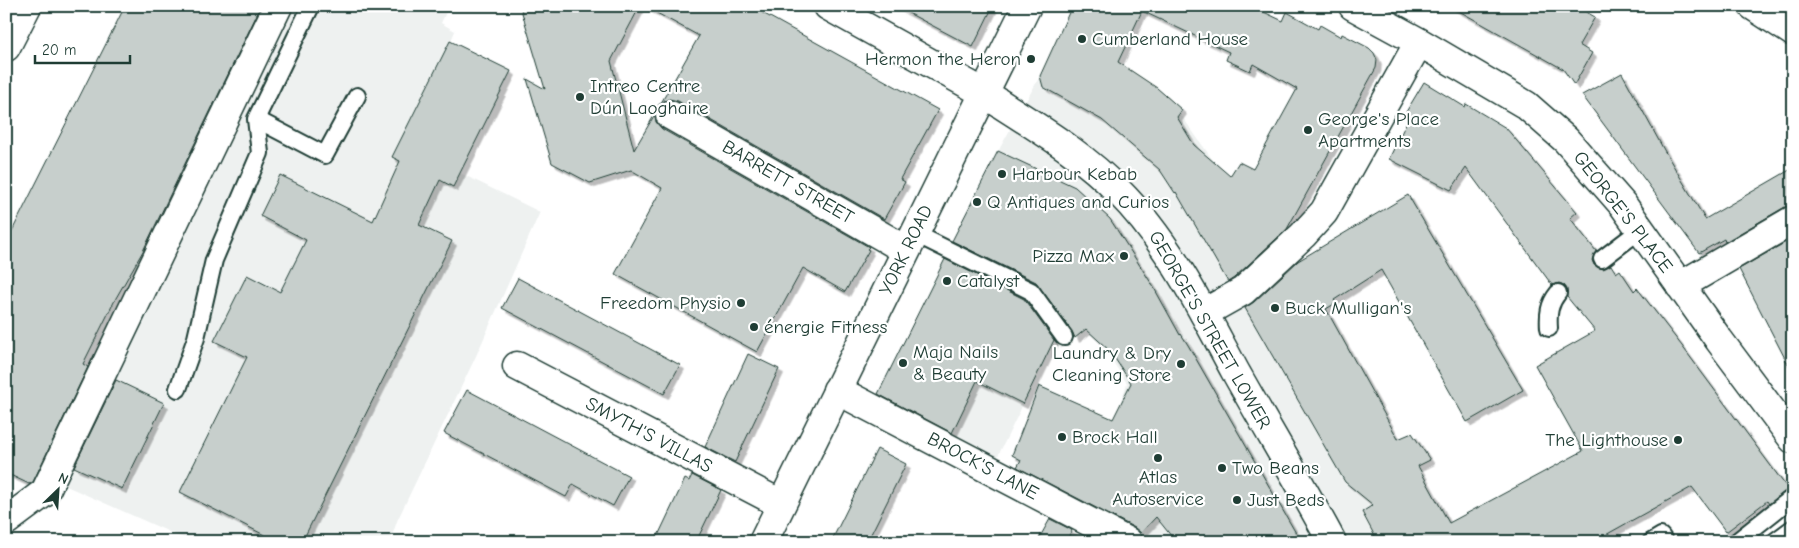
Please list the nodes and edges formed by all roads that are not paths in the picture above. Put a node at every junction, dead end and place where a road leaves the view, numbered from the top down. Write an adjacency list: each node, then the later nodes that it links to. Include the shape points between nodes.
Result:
1 (27, 6): 10 (street)
2 (278, 6): 30 (street, via 44,492)
3 (311, 6): 14 (lane)
4 (828, 6): 11 (street, GEORGE'S STREET LOWER)
5 (1027, 6): 11 (street, YORK ROAD)
6 (1353, 6): 9 (street, GEORGE'S PLACE)
7 (1753, 6): 8 (street)
8 (1793, 32)
9 (1419, 42): 16 (street, GEORGE'S PLACE, via 1526,105 1566,140 1623,205); 21 (street, via 1324,212 1243,291)
10 (6, 47)
11 (984, 93): 17 (street, YORK ROAD); 21 (street, GEORGE'S STREET LOWER, via 1076,155 1117,189 1145,220)
12 (356, 96): 14 (lane, via 325,156)
13 (670, 115): 17 (street, BARRETT STREET)
14 (256, 118): 25 (lane, via 260,152 214,260 196,338)
15 (1793, 220): 19 (street)
16 (1640, 230): 18 (lane); 19 (street, GEORGE'S PLACE)
17 (910, 241): 23 (lane, via 1031,291); 26 (street, YORK ROAD)
18 (1602, 259)
19 (1680, 286): 27 (street, GEORGE'S PLACE)
20 (1558, 293): 22 (lane, via 1548,312)
21 (1204, 313): 34 (street, GEORGE'S STREET LOWER)
22 (1549, 328)
23 (1064, 337)
24 (517, 366): 29 (street, SMYTH'S VILLAS)
25 (178, 389)
26 (837, 390): 29 (street, YORK ROAD); 33 (street, BROCK'S LANE)
27 (1788, 426)
28 (1793, 497): 37 (lane)
29 (781, 504): 32 (street, YORK ROAD)
30 (6, 521)
31 (1793, 528): 38 (lane)
32 (763, 542)
33 (1128, 542)
34 (1332, 542)
35 (1651, 542): 36 (lane, via 1661,536)
36 (1665, 542)
37 (1736, 542)
38 (1774, 542)

